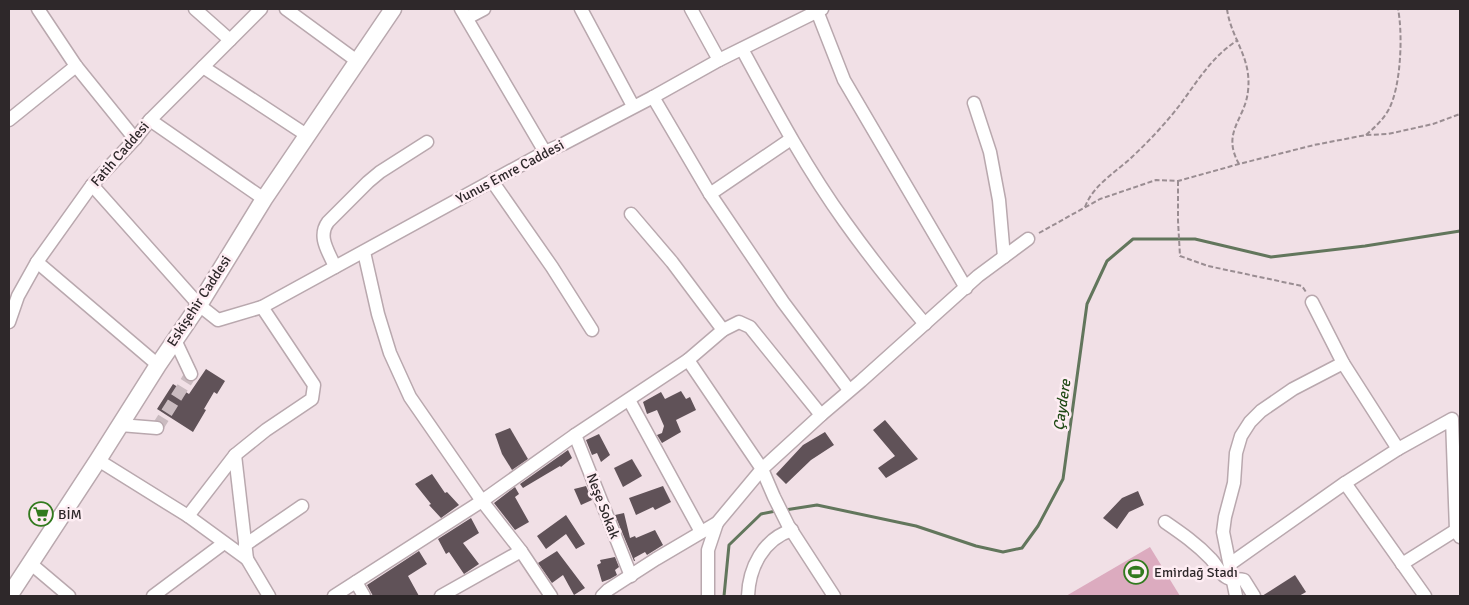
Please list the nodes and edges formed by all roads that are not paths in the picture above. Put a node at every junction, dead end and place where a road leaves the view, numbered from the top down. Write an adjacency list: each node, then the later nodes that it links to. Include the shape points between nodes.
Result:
1 (38, 9): 16 (street)
2 (195, 9): 12 (street)
3 (261, 9): 12 (street, Fatih Caddesi)
4 (286, 9): 14 (street)
5 (393, 9): 14 (main road, Eskişehir Caddesi)
6 (484, 9): 10 (street)
7 (582, 9): 20 (street)
8 (691, 9): 15 (street)
9 (819, 10): 11 (street, Yunus Emre Caddesi); 38 (street, via 844,80)
10 (464, 13): 27 (street)
11 (800, 13): 13 (street, Yunus Emre Caddesi)
12 (230, 40): 17 (street, Fatih Caddesi)
13 (742, 49): 15 (street, Yunus Emre Caddesi); 25 (street)
14 (357, 60): 23 (main road, Eskişehir Caddesi)
15 (719, 60): 18 (street, Yunus Emre Caddesi)
16 (76, 66): 21 (street); 24 (street)
17 (203, 66): 22 (street, Fatih Caddesi); 23 (street)
18 (653, 97): 20 (street, Yunus Emre Caddesi); 30 (street)
19 (974, 103): 35 (street, via 990,152 999,200)
20 (633, 106): 27 (street, Yunus Emre Caddesi)
21 (9, 120)
22 (150, 120): 24 (street, Fatih Caddesi); 31 (street)
23 (308, 136): 31 (main road, Eskişehir Caddesi)
24 (135, 139): 29 (street, Fatih Caddesi)
25 (791, 139): 30 (street); 43 (street, via 844,221)
26 (427, 142): 37 (street, via 380,172 325,226 323,236)
27 (545, 152): 28 (street, Yunus Emre Caddesi)
28 (492, 181): 34 (street, Yunus Emre Caddesi); 44 (street)
29 (92, 185): 36 (street, Fatih Caddesi); 40 (street)
30 (710, 194): 51 (street, via 782,302)
31 (264, 199): 40 (main road, Eskişehir Caddesi)
32 (631, 214): 45 (street)
33 (1028, 239): 35 (street)
34 (364, 252): 37 (street, Yunus Emre Caddesi); 62 (street, via 390,353 410,397)
35 (1004, 257): 38 (street)
36 (37, 262): 42 (street, Fatih Caddesi, via 18,296); 49 (street)
37 (335, 267): 41 (street, Yunus Emre Caddesi)
38 (966, 288): 43 (street)
39 (1312, 302): 48 (street)
40 (199, 305): 41 (street, Yunus Emre Caddesi, via 218,320); 46 (main road, Eskişehir Caddesi)
41 (262, 307): 58 (street, via 314,385 312,399)
42 (9, 322)
43 (925, 324): 51 (street)
44 (592, 330)
45 (723, 330): 47 (street); 53 (street, via 739,322 750,327)
46 (175, 340): 49 (main road, Eskişehir Caddesi); 50 (street)
47 (688, 360): 52 (street); 60 (street)
48 (1343, 363): 57 (street); 75 (street, via 1293,389 1261,411 1246,428 1236,453 1234,483 1224,525)
49 (158, 365): 54 (main road, Eskişehir Caddesi)
50 (190, 374)
51 (849, 390): 53 (street)
52 (629, 400): 56 (street); 68 (street)
53 (821, 415): 60 (street)
54 (120, 425): 55 (street); 59 (main road, Eskişehir Caddesi)
55 (157, 428)
56 (575, 435): 62 (street); 77 (street, Neşe Sokak)
57 (1398, 448): 61 (street); 69 (street, via 1452,419)
58 (235, 456): 64 (street); 71 (street)
59 (98, 460): 64 (street); 74 (main road, Eskişehir Caddesi)
60 (762, 469): 66 (street); 67 (street)
61 (1346, 483): 75 (street); 76 (street)
62 (482, 501): 72 (street); 79 (street)
63 (302, 506): 71 (street)
64 (188, 516): 70 (street)
65 (1165, 522): 78 (street, via 1212,560 1225,577)
66 (716, 523): 68 (street); 89 (street, via 708,550)
67 (790, 528): 90 (street, via 773,539 760,555 749,583); 91 (street)
68 (701, 532): 77 (street)
69 (1458, 534): 76 (street)
70 (224, 543): 73 (street); 82 (street)
71 (246, 545): 73 (street)
72 (520, 550): 86 (street); 87 (street)
73 (247, 559): 83 (street)
74 (30, 563): 80 (main road, Eskişehir Caddesi); 81 (street)
75 (1230, 564): 78 (street)
76 (1402, 564): 94 (street)
77 (630, 576): 88 (street)
78 (1233, 579): 92 (street); 93 (street, via 1244,580)
79 (356, 582): 84 (street); 85 (street)
80 (9, 595)
81 (69, 596)
82 (153, 596)
83 (268, 596)
84 (334, 596)
85 (364, 596)
86 (441, 596)
87 (551, 596)
88 (602, 596)
89 (708, 596)
90 (748, 596)
91 (834, 596)
92 (1236, 596)
93 (1254, 596)
94 (1425, 596)

